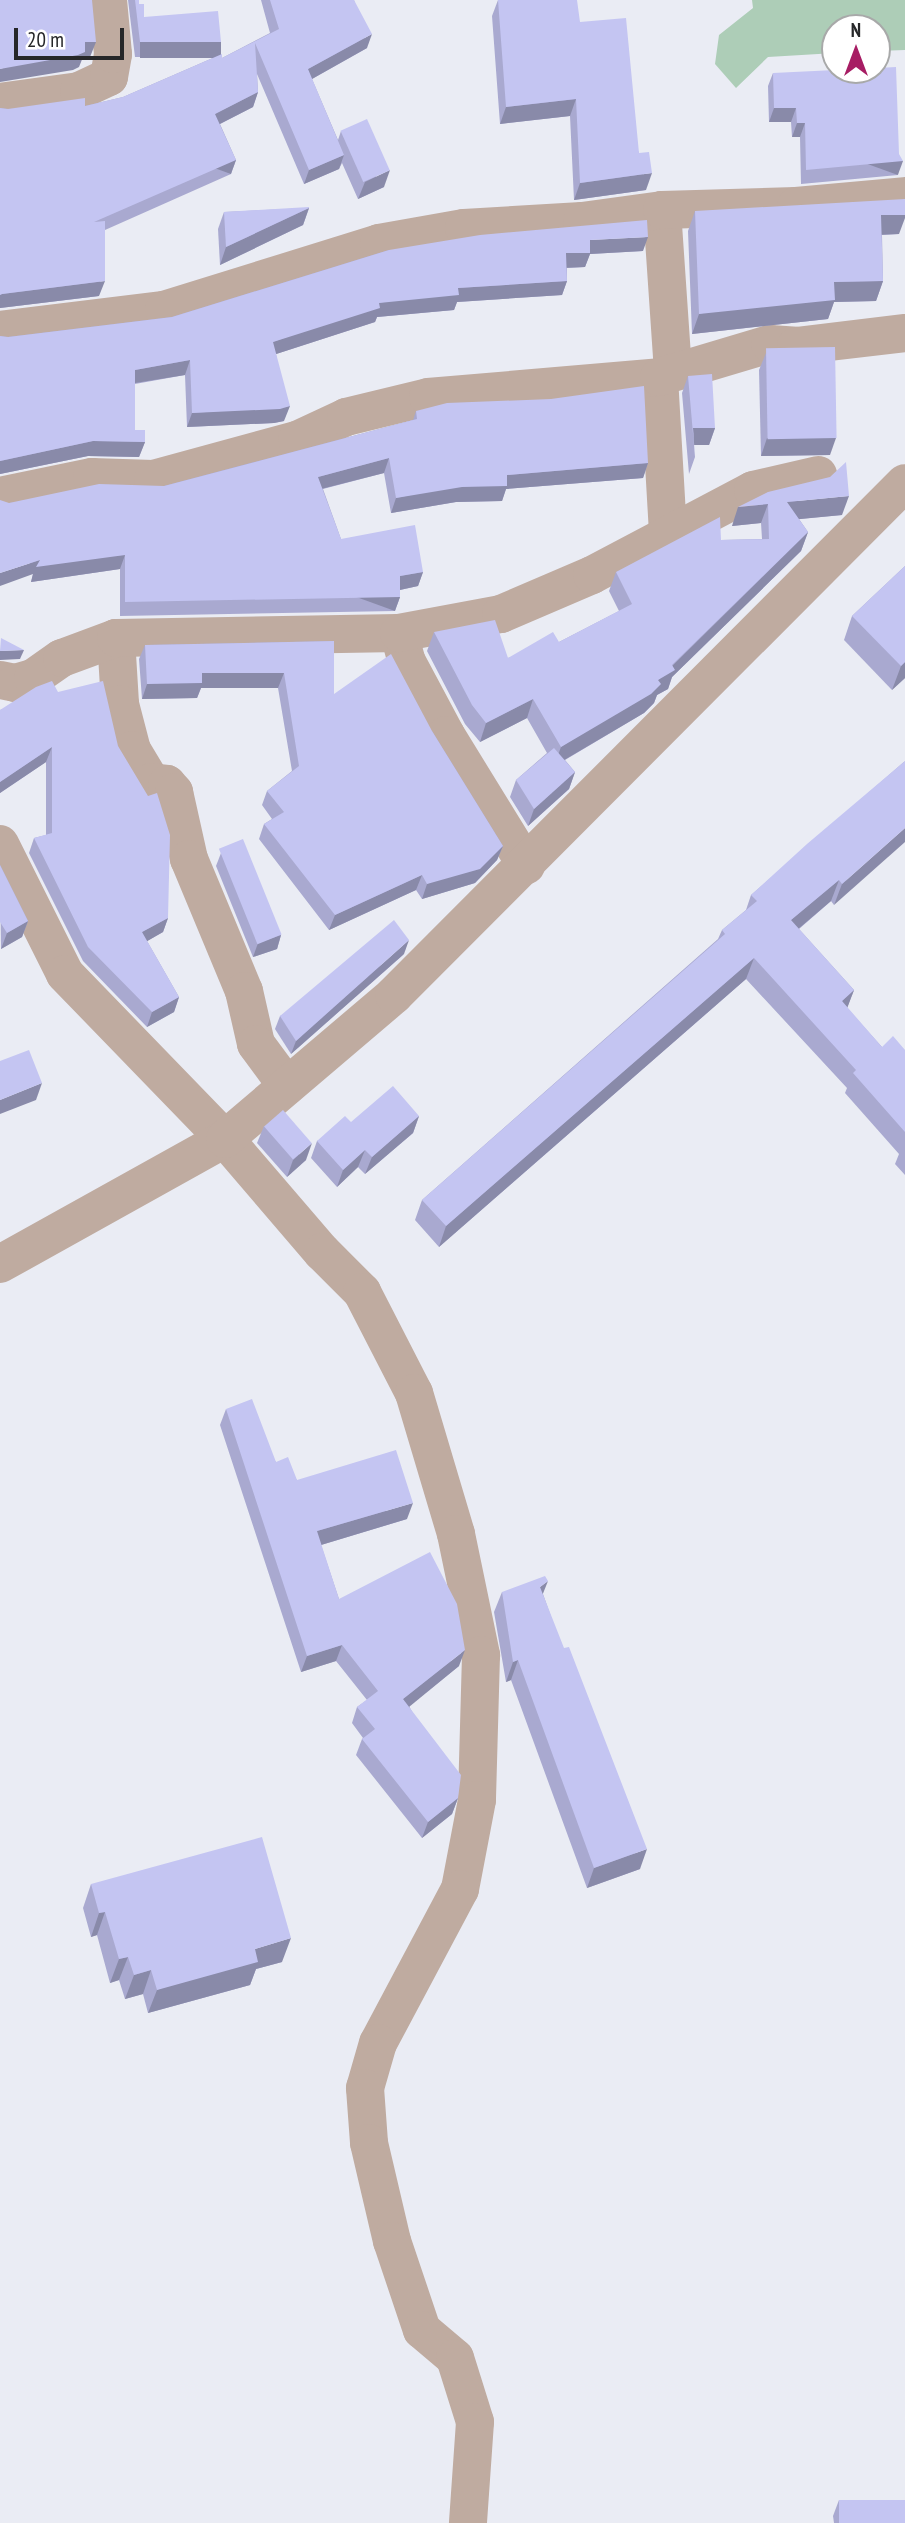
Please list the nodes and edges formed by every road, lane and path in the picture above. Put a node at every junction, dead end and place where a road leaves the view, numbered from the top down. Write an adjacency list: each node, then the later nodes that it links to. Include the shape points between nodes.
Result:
1 (108, 0): 2 (street, via 113,54 109,77 79,91)
2 (0, 102)
3 (905, 196): 4 (street, via 796,206)
4 (662, 209): 5 (street, via 582,221 464,228 379,243 164,310); 7 (street)
5 (0, 330)
6 (905, 333): 7 (street, via 796,346 770,344)
7 (666, 375): 10 (street, via 428,397 346,417 297,440 153,479 92,477); 11 (street)
8 (818, 475): 11 (street, via 752,490)
9 (905, 483): 16 (street)
10 (0, 496)
11 (668, 534): 12 (street, via 543,599 501,614)
12 (399, 633): 13 (street); 16 (street, via 407,662 446,735)
13 (116, 638): 14 (street, via 62,658 33,678 15,683); 17 (street, via 120,704 132,750 151,782 167,784 174,792 189,859 244,991 256,1044)
14 (0, 680)
15 (0, 844): 18 (street, via 65,974)
16 (526, 865): 17 (street, via 394,995)
17 (287, 1086): 18 (street)
18 (225, 1139): 19 (street); 20 (street, via 362,1292 414,1393 456,1534 481,1656 477,1800 460,1889 378,2043 365,2088 369,2143 392,2241 422,2330 455,2358 475,2422)
19 (0, 1264)
20 (468, 2523)

